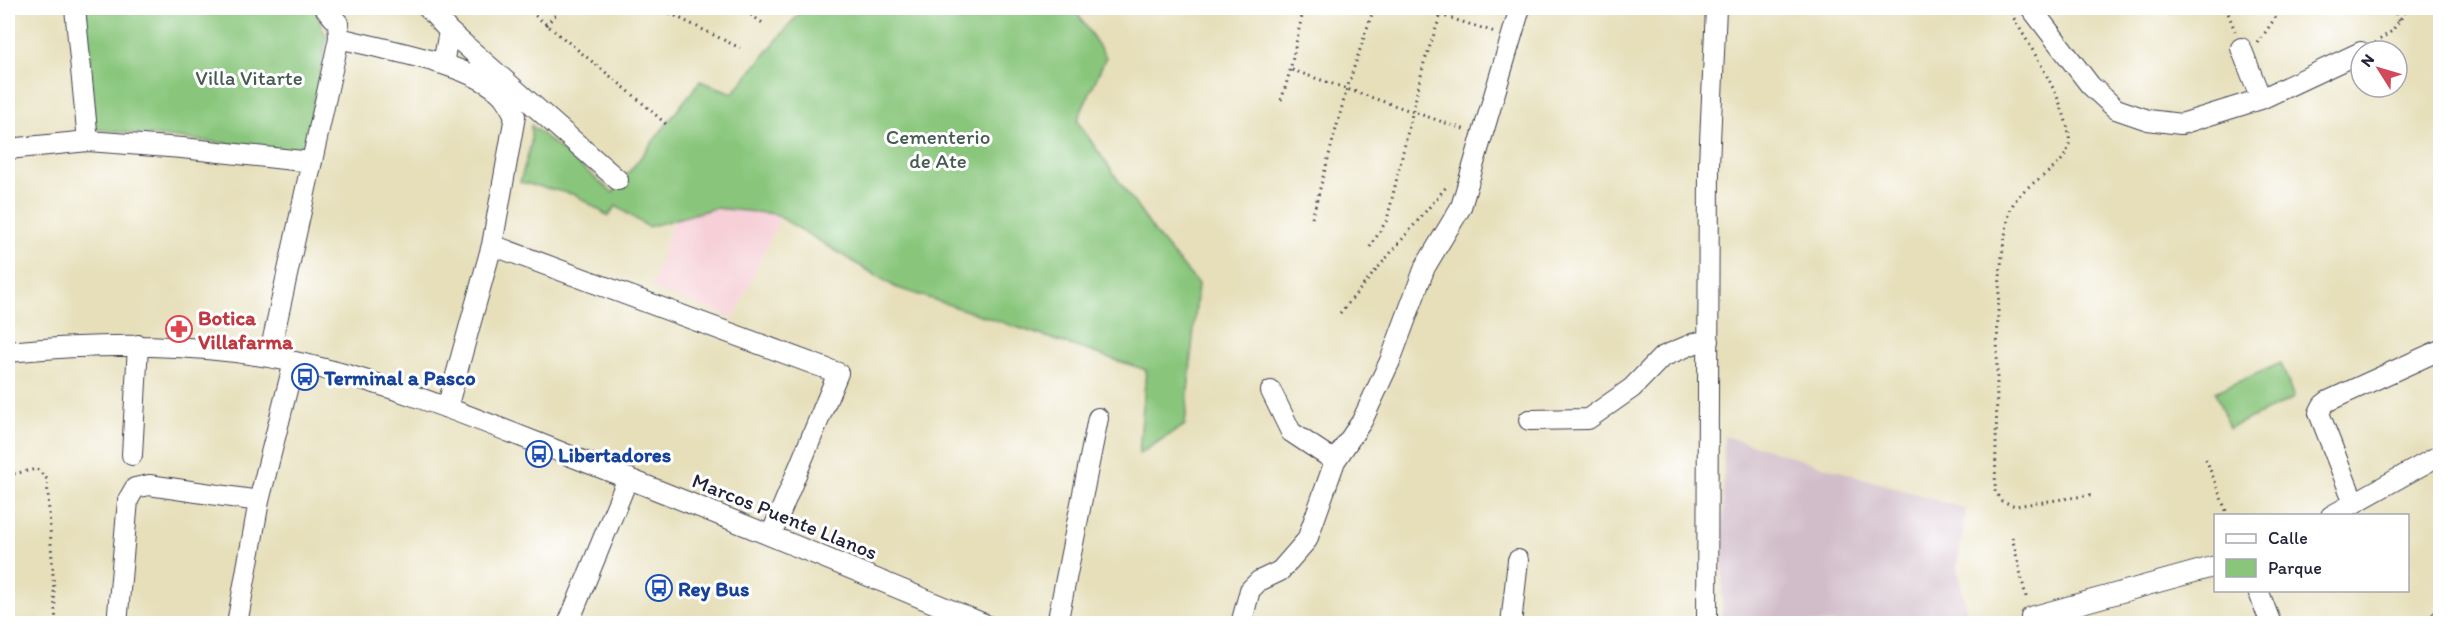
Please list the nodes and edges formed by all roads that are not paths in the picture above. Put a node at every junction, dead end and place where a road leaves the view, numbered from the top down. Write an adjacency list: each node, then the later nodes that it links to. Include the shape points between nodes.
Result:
1 (75, 8): 13 (street)
2 (326, 8): 8 (street, via 338,23)
3 (428, 8): 7 (street)
4 (1520, 8): 30 (street, via 1461,207 1425,267 1390,361 1362,421)
5 (1716, 8): 18 (street, via 1709,165)
6 (2031, 8): 12 (street, via 2090,85 2116,110 2148,120 2181,124)
7 (449, 31): 11 (street); 16 (street)
8 (339, 38): 11 (street); 15 (street)
9 (2243, 55): 12 (street)
10 (2349, 57): 12 (street)
11 (443, 64): 17 (street, via 481,79 503,96 515,116)
12 (2261, 99)
13 (88, 141): 14 (street); 15 (street)
14 (8, 149)
15 (312, 162): 22 (street)
16 (618, 180)
17 (492, 245): 25 (street); 35 (street, via 838,373)
18 (1709, 341): 27 (street, via 1662,357 1632,388 1588,419); 47 (street)
19 (138, 345): 21 (street, Marcos Puente Llanos); 22 (street, Marcos Puente Llanos); 28 (street)
20 (2440, 350): 33 (street, via 2323,405 2319,413)
21 (8, 352)
22 (269, 357): 23 (street, Marcos Puente Llanos)
23 (294, 362): 25 (street, Marcos Puente Llanos, via 366,380); 32 (street)
24 (1271, 391): 30 (street, via 1291,432)
25 (447, 408): 31 (street, Marcos Puente Llanos)
26 (1098, 418): 44 (street)
27 (1528, 420)
28 (132, 455)
29 (2440, 455): 33 (street)
30 (1335, 461): 45 (street, via 1307,540 1280,571 1250,590)
31 (628, 478): 35 (street, Marcos Puente Llanos); 42 (street)
32 (259, 501): 40 (street, via 149,485 135,488 128,500); 41 (street)
33 (2354, 503): 34 (street)
34 (2335, 514)
35 (771, 535): 43 (street, Marcos Puente Llanos)
36 (1518, 560): 46 (street)
37 (2214, 567): 39 (street)
38 (2258, 592): 48 (street)
39 (2032, 620)
40 (117, 624)
41 (237, 624)
42 (568, 624)
43 (984, 624)
44 (1057, 624)
45 (1241, 624)
46 (1511, 624)
47 (1707, 624)
48 (2271, 624)

